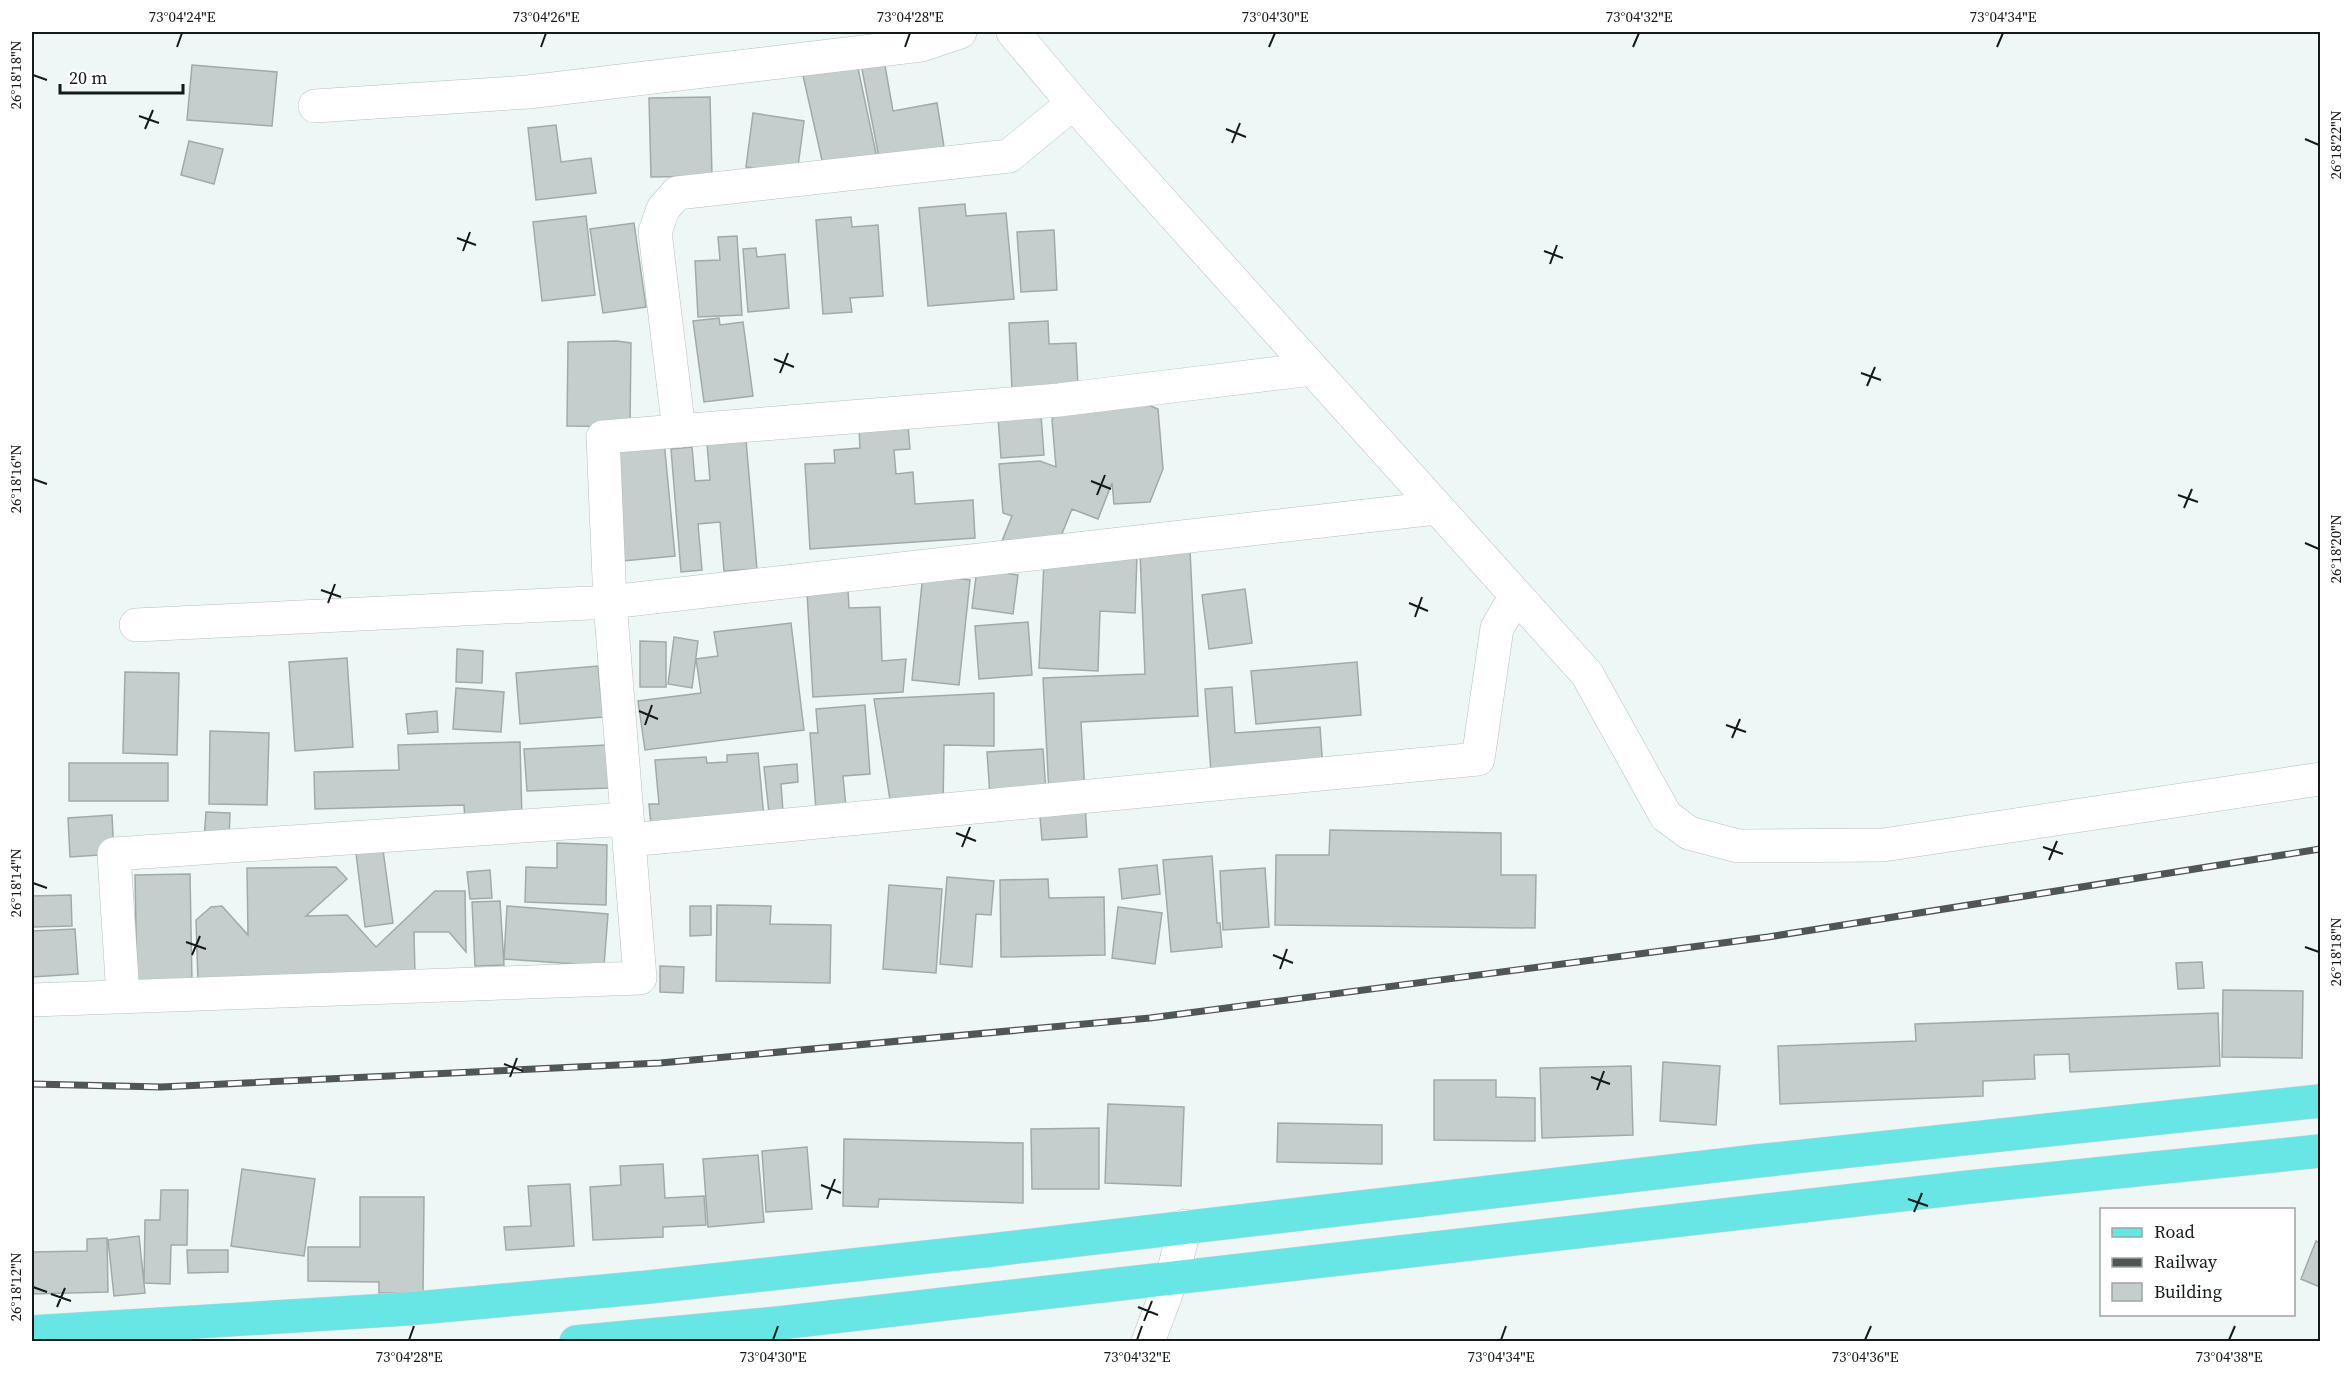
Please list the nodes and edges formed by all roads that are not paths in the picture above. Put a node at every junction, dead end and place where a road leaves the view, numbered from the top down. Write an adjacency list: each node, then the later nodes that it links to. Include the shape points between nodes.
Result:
1 (960, 32): 4 (street, via 921,45 528,92)
2 (1013, 32): 3 (street)
3 (1073, 103): 5 (street); 6 (street, via 1009,156 677,193 663,208 655,232)
4 (315, 106)
5 (1312, 369): 6 (street, via 1059,400); 7 (street)
6 (679, 431): 9 (street, via 603,437)
7 (1437, 508): 8 (street); 9 (street)
8 (1516, 596): 11 (street, via 1587,674 1666,816 1689,834 1738,846 1883,845); 12 (street, via 1497,628 1478,759)
9 (610, 602): 10 (street); 12 (street)
10 (136, 625)
11 (2320, 779)
12 (628, 829): 13 (street, via 114,854); 13 (street, via 640,978)
13 (123, 997): 14 (street)
14 (32, 1000)
15 (2320, 1101): 17 (main road)
16 (2320, 1151): 18 (main road)
17 (1185, 1226): 18 (street); 19 (main road, via 406,1310)
18 (1172, 1278): 20 (main road, via 779,1323); 21 (street)
19 (32, 1332)
20 (576, 1341)
21 (1148, 1341)

